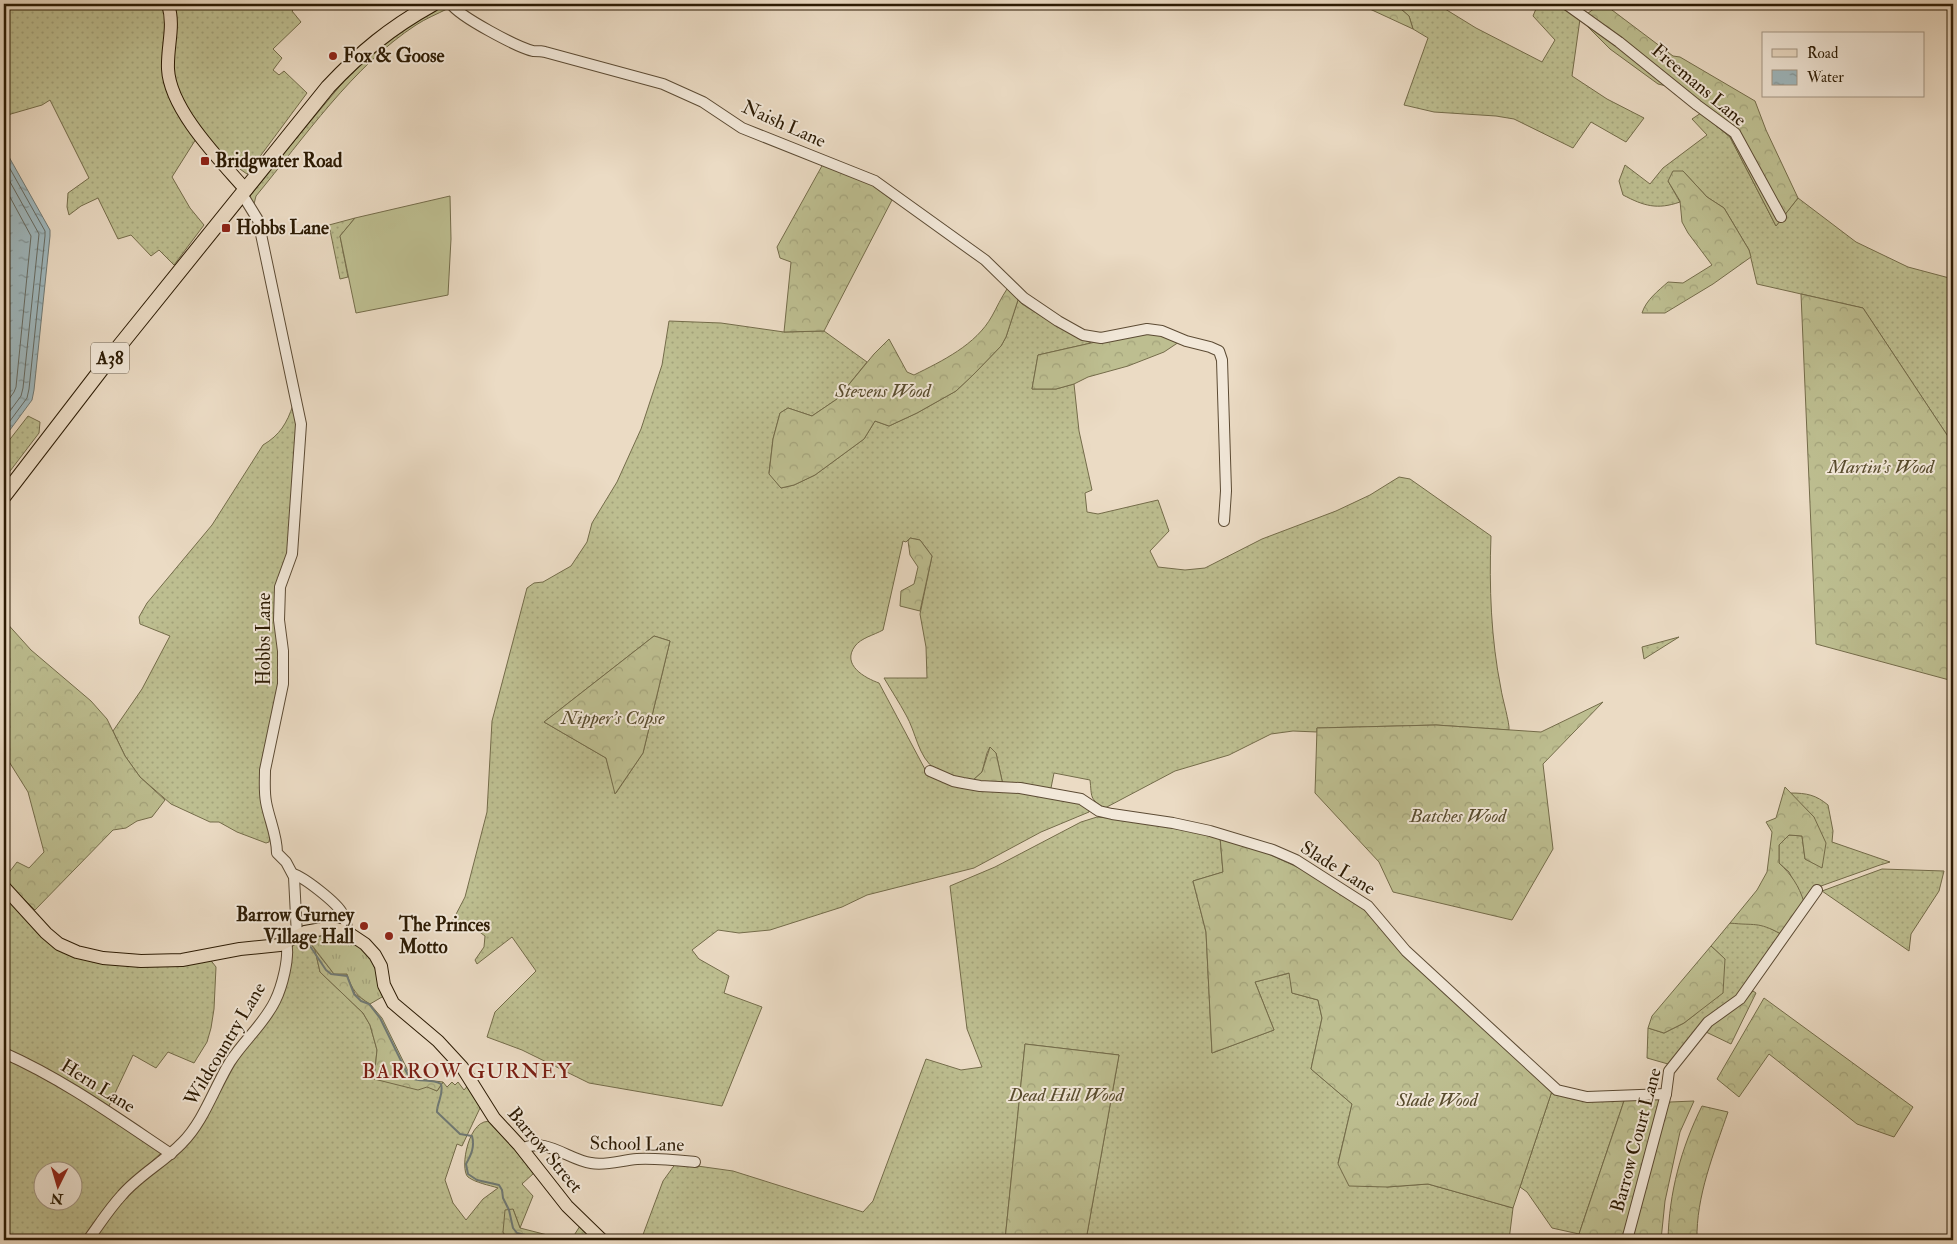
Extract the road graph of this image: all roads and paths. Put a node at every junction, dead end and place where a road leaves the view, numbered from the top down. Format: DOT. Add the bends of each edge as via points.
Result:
graph roads {
  1 [pos="168,4"];
  2 [pos="433,4"];
  3 [pos="452,4"];
  4 [pos="1566,4"];
  5 [pos="244,192"];
  6 [pos="1781,217"];
  7 [pos="4,496"];
  8 [pos="1224,521"];
  9 [pos="930,771"];
  10 [pos="293,874"];
  11 [pos="4,887"];
  12 [pos="1817,890"];
  13 [pos="347,932"];
  14 [pos="292,939"];
  15 [pos="4,1053"];
  16 [pos="1666,1094"];
  17 [pos="522,1149"];
  18 [pos="171,1154"];
  19 [pos="694,1162"];
  20 [pos="88,1240"];
  21 [pos="602,1240"];
  22 [pos="1627,1240"];
  1 -- 5 [label="main road" via="172,30 168,69 174,94"];
  2 -- 5 [label="highway, A38" via="394,27 354,60 328,87"];
  3 -- 8 [label="street, Naish Lane" via="457,11 492,31 533,50 663,84 703,102 742,128 875,182 985,260 1024,298 1083,335 1101,338 1147,329 1219,351 1222,360 1226,491"];
  4 -- 6 [label="street, Freemans Lane" via="1735,133"];
  5 -- 7 [label="highway, A38"];
  5 -- 10 [label="street, Hobbs Lane" via="258,220 301,424 292,554 280,587 283,684 264,783 277,853"];
  9 -- 16 [label="street, Slade Lane" via="953,781 1081,799 1099,811 1210,831 1296,860 1368,906 1406,951 1557,1090 1587,1097"];
  10 -- 13 [label="street" via="306,880 342,912"];
  10 -- 14 [label="street"];
  11 -- 14 [label="main road, Barrow Street" via="59,944 90,956 131,961 182,960 280,945"];
  12 -- 16 [label="street, Barrow Court Lane" via="1740,999 1708,1022 1669,1070"];
  13 -- 14 [label="main road, Barrow Street" via="330,928 313,930"];
  13 -- 17 [label="main road, Barrow Street" via="375,955 393,1003 438,1041 462,1067 494,1118"];
  14 -- 18 [label="street, Wildcountry Lane" via="275,1000 265,1018 231,1061 194,1129"];
  15 -- 18 [label="street, Hern Lane" via="108,1112"];
  16 -- 22 [label="street, Barrow Court Lane"];
  17 -- 19 [label="street, School Lane" via="533,1145 545,1147 596,1164 650,1158"];
  17 -- 21 [label="main road, Barrow Street" via="567,1206"];
  18 -- 20 [label="street, Wildcountry Lane" via="122,1194"];
}
